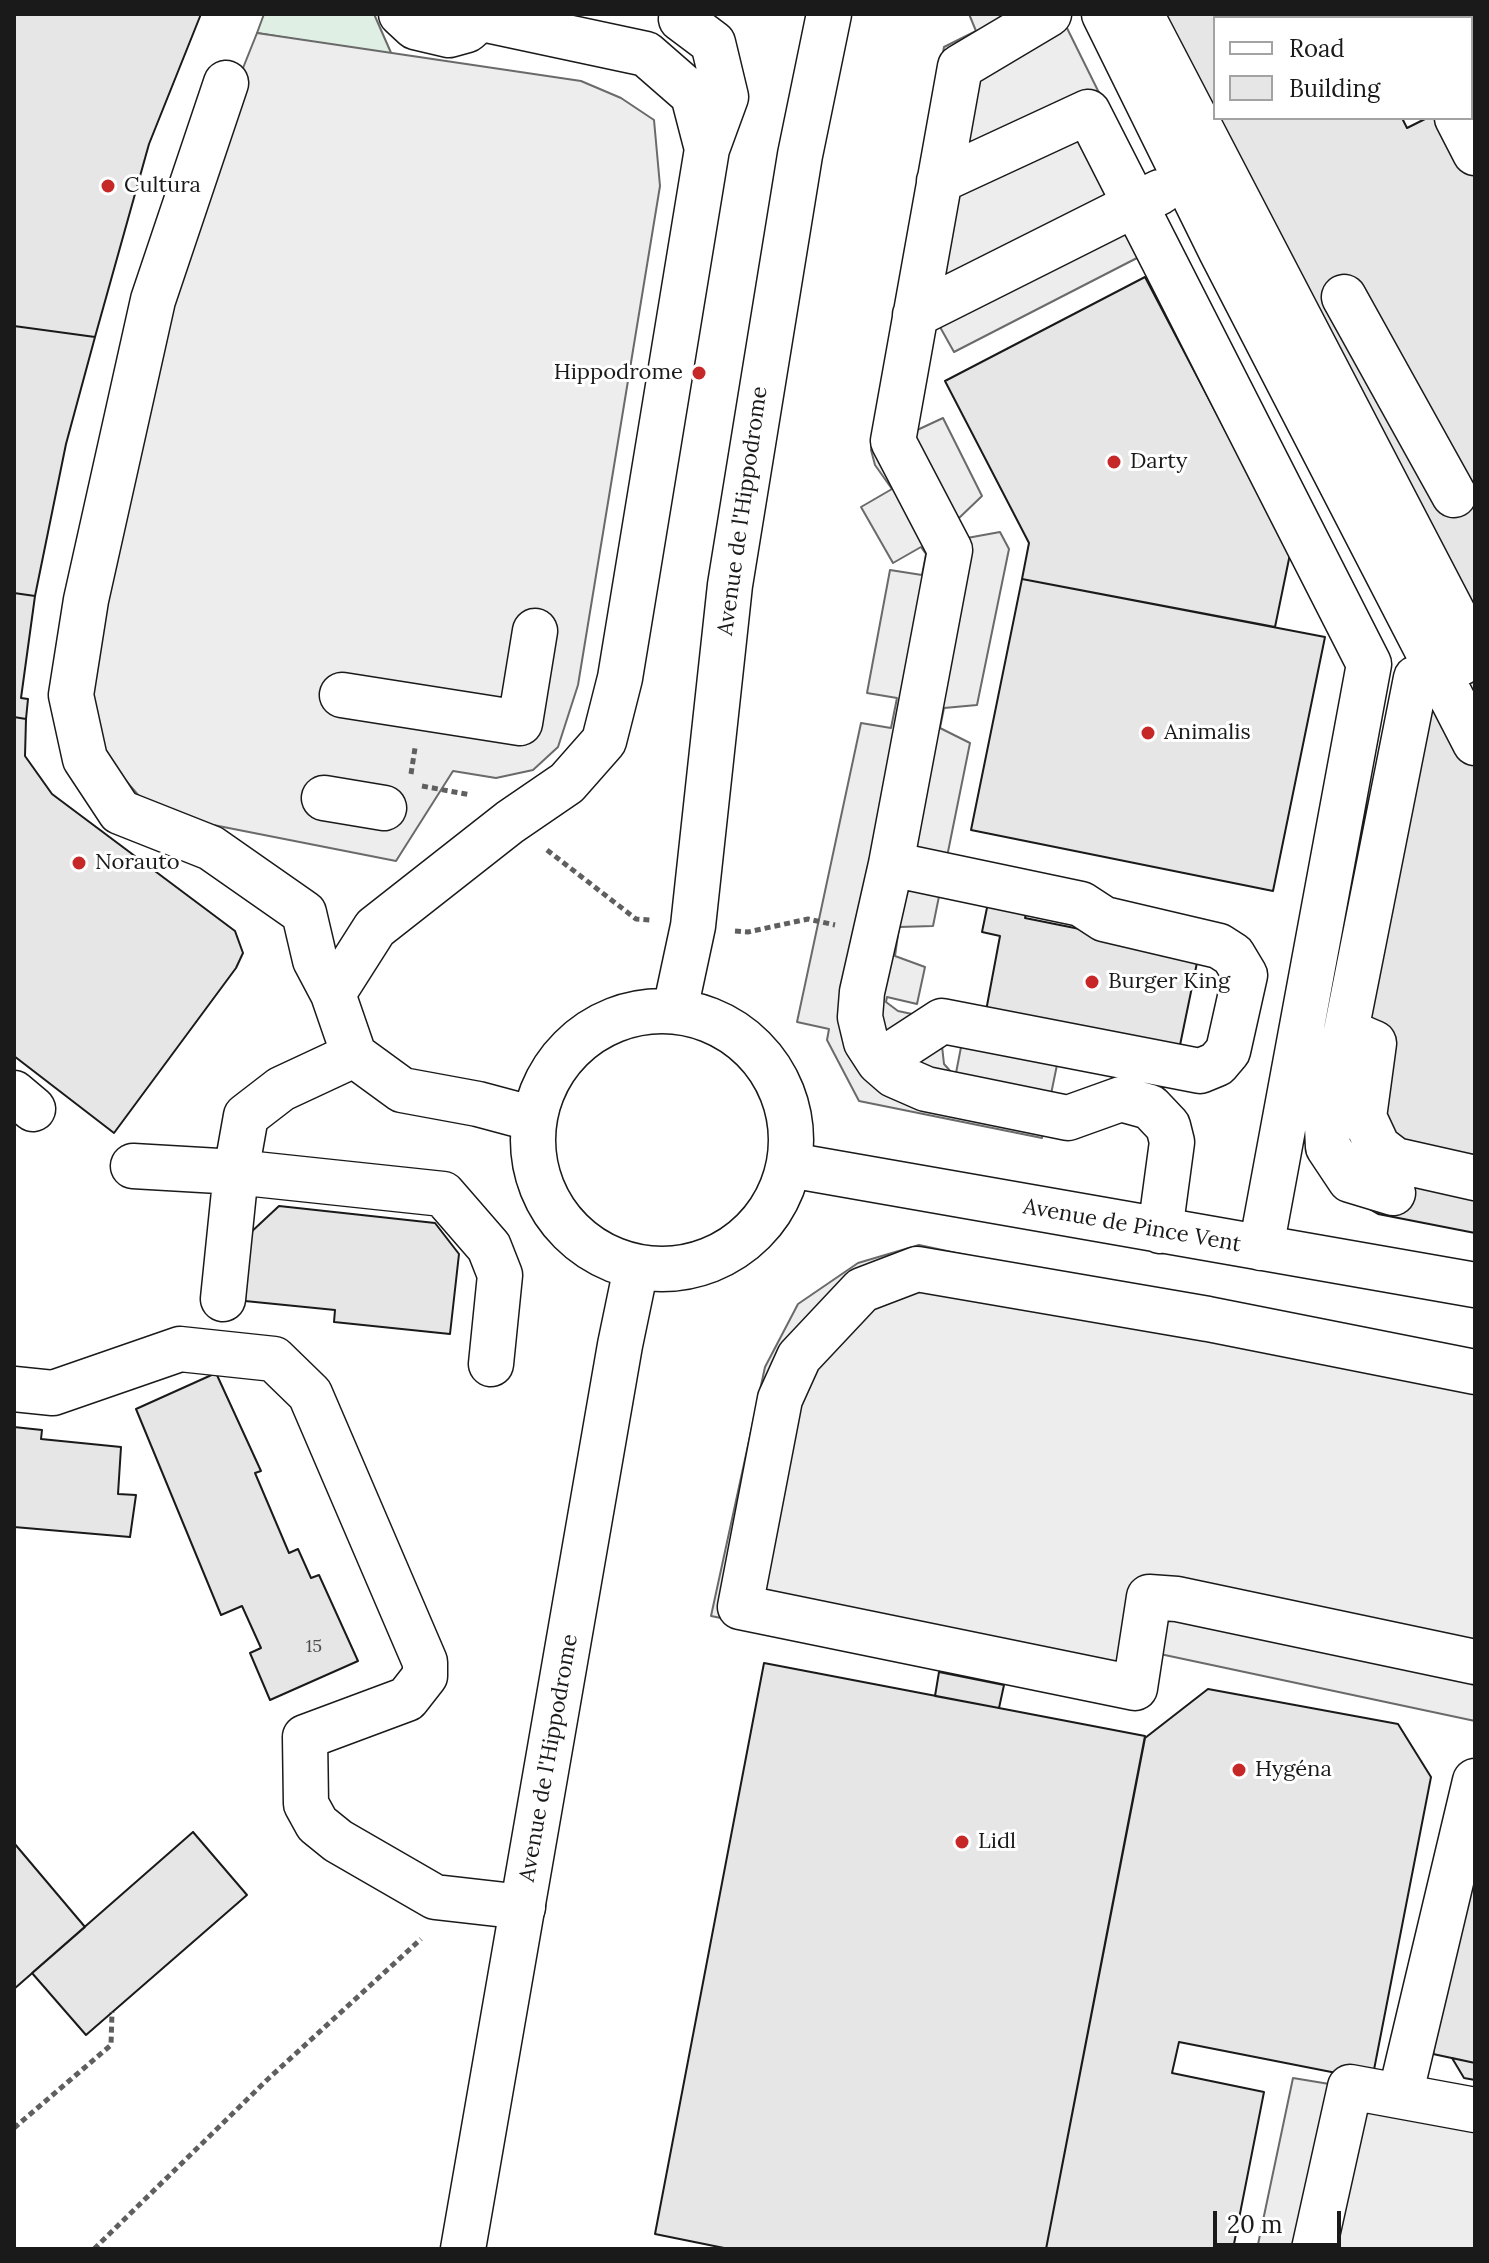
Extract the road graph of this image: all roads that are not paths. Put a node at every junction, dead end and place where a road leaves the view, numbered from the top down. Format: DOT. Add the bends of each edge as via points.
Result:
graph roads {
  1 [pos="401,14"];
  2 [pos="829,14"];
  3 [pos="1049,14"];
  4 [pos="1104,14"];
  5 [pos="1141,14"];
  6 [pos="1170,14"];
  7 [pos="678,16"];
  8 [pos="483,17"];
  9 [pos="226,83"];
  10 [pos="1213,105"];
  11 [pos="1221,120"];
  12 [pos="1458,120"];
  13 [pos="707,149"];
  14 [pos="1475,153"];
  15 [pos="1203,172"];
  16 [pos="939,181"];
  17 [pos="1136,204"];
  18 [pos="1344,297"];
  19 [pos="915,315"];
  20 [pos="1454,495"];
  21 [pos="535,631"];
  22 [pos="1475,657"];
  23 [pos="342,695"];
  24 [pos="1475,743"];
  25 [pos="324,798"];
  26 [pos="384,808"];
  27 [pos="891,864"];
  28 [pos="333,994"];
  29 [pos="675,1010"];
  30 [pos="1346,1031"];
  31 [pos="354,1055"];
  32 [pos="879,1062"];
  33 [pos="534,1119"];
  34 [pos="790,1165"];
  35 [pos="133,1166"];
  36 [pos="236,1172"];
  37 [pos="1475,1178"];
  38 [pos="1393,1193"];
  39 [pos="1160,1231"];
  40 [pos="1261,1248"];
  41 [pos="636,1268"];
  42 [pos="1475,1285"];
  43 [pos="223,1299"];
  44 [pos="491,1364"];
  45 [pos="1475,1372"];
  46 [pos="14,1389"];
  47 [pos="1475,1662"];
  48 [pos="1475,1781"];
  49 [pos="523,1907"];
  50 [pos="1400,2096"];
  51 [pos="1475,2110"];
  52 [pos="463,2249"];
  53 [pos="1314,2249"];
  1 -- 8 [label="main road" via="415,27 449,35 467,30"];
  2 -- 29 [label="main road, Avenue de l'Hippodrome" via="800,155 730,585 693,926"];
  3 -- 16 [label="main road" via="960,67"];
  4 -- 15 [label="main road"];
  5 -- 15 [label="main road"];
  6 -- 10 [label="main road"];
  7 -- 13 [label="main road" via="713,43 726,97"];
  8 -- 13 [label="main road" via="646,54 693,95"];
  9 -- 28 [label="main road" via="153,300 86,600 71,695 85,759 120,812 211,848 304,913 315,960"];
  11 -- 15 [label="main road" via="1228,136"];
  12 -- 14 [label="main road"];
  13 -- 28 [label="main road" via="620,678 604,741 567,783 375,928"];
  15 -- 17 [label="main road"];
  15 -- 22 [label="main road"];
  15 -- 24 [label="main road"];
  16 -- 17 [label="main road" via="1088,112"];
  16 -- 19 [label="main road"];
  17 -- 19 [label="main road"];
  17 -- 40 [label="main road" via="1369,664"];
  18 -- 20 [label="main road"];
  19 -- 27 [label="main road" via="893,441 950,550"];
  21 -- 23 [label="main road" via="520,723"];
  22 -- 30 [label="main road" via="1416,678"];
  25 -- 26 [label="main road"];
  27 -- 32 [label="main road" via="860,1017 866,1042"];
  27 -- 32 [label="main road" via="1081,904 1104,919 1219,946 1233,955 1245,975 1228,1051 1217,1064 1200,1071 942,1021"];
  28 -- 31 [label="main road"];
  29 -- 33 [label="main road" via="627,1015 583,1037 550,1073"];
  29 -- 34 [label="main road" via="726,1026 767,1062 789,1111"];
  30 -- 37 [label="main road" via="1374,1043 1364,1117 1378,1147 1395,1160"];
  30 -- 38 [label="main road" via="1326,1107 1328,1147 1350,1180"];
  31 -- 33 [label="main road" via="402,1090"];
  31 -- 36 [label="main road" via="281,1089 246,1116"];
  32 -- 39 [label="main road" via="926,1089 1060,1117 1121,1099 1150,1107 1168,1126 1172,1142"];
  33 -- 41 [label="main road" via="533,1159 545,1197 568,1230 599,1254"];
  34 -- 39 [label="main road, Avenue de Pince Vent"];
  34 -- 41 [label="main road" via="776,1204 750,1235 716,1258 678,1269"];
  35 -- 36 [label="main road"];
  36 -- 43 [label="main road"];
  36 -- 44 [label="main road" via="443,1194 489,1247 500,1275"];
  39 -- 40 [label="main road, Avenue de Pince Vent"];
  40 -- 42 [label="main road, Avenue de Pince Vent"];
  41 -- 49 [label="main road, Avenue de l'Hippodrome"];
  45 -- 47 [label="main road" via="917,1269 862,1290 799,1357 780,1399 740,1607 1135,1688 1149,1597"];
  46 -- 49 [label="main road" via="53,1393 180,1349 274,1359 310,1394 425,1662 425,1676 407,1699 305,1737 306,1804 317,1824 338,1841 435,1897"];
  48 -- 50 [label="main road"];
  49 -- 52 [label="main road, Avenue de l'Hippodrome"];
  50 -- 51 [label="main road"];
  50 -- 53 [label="main road" via="1350,2087"];
}
